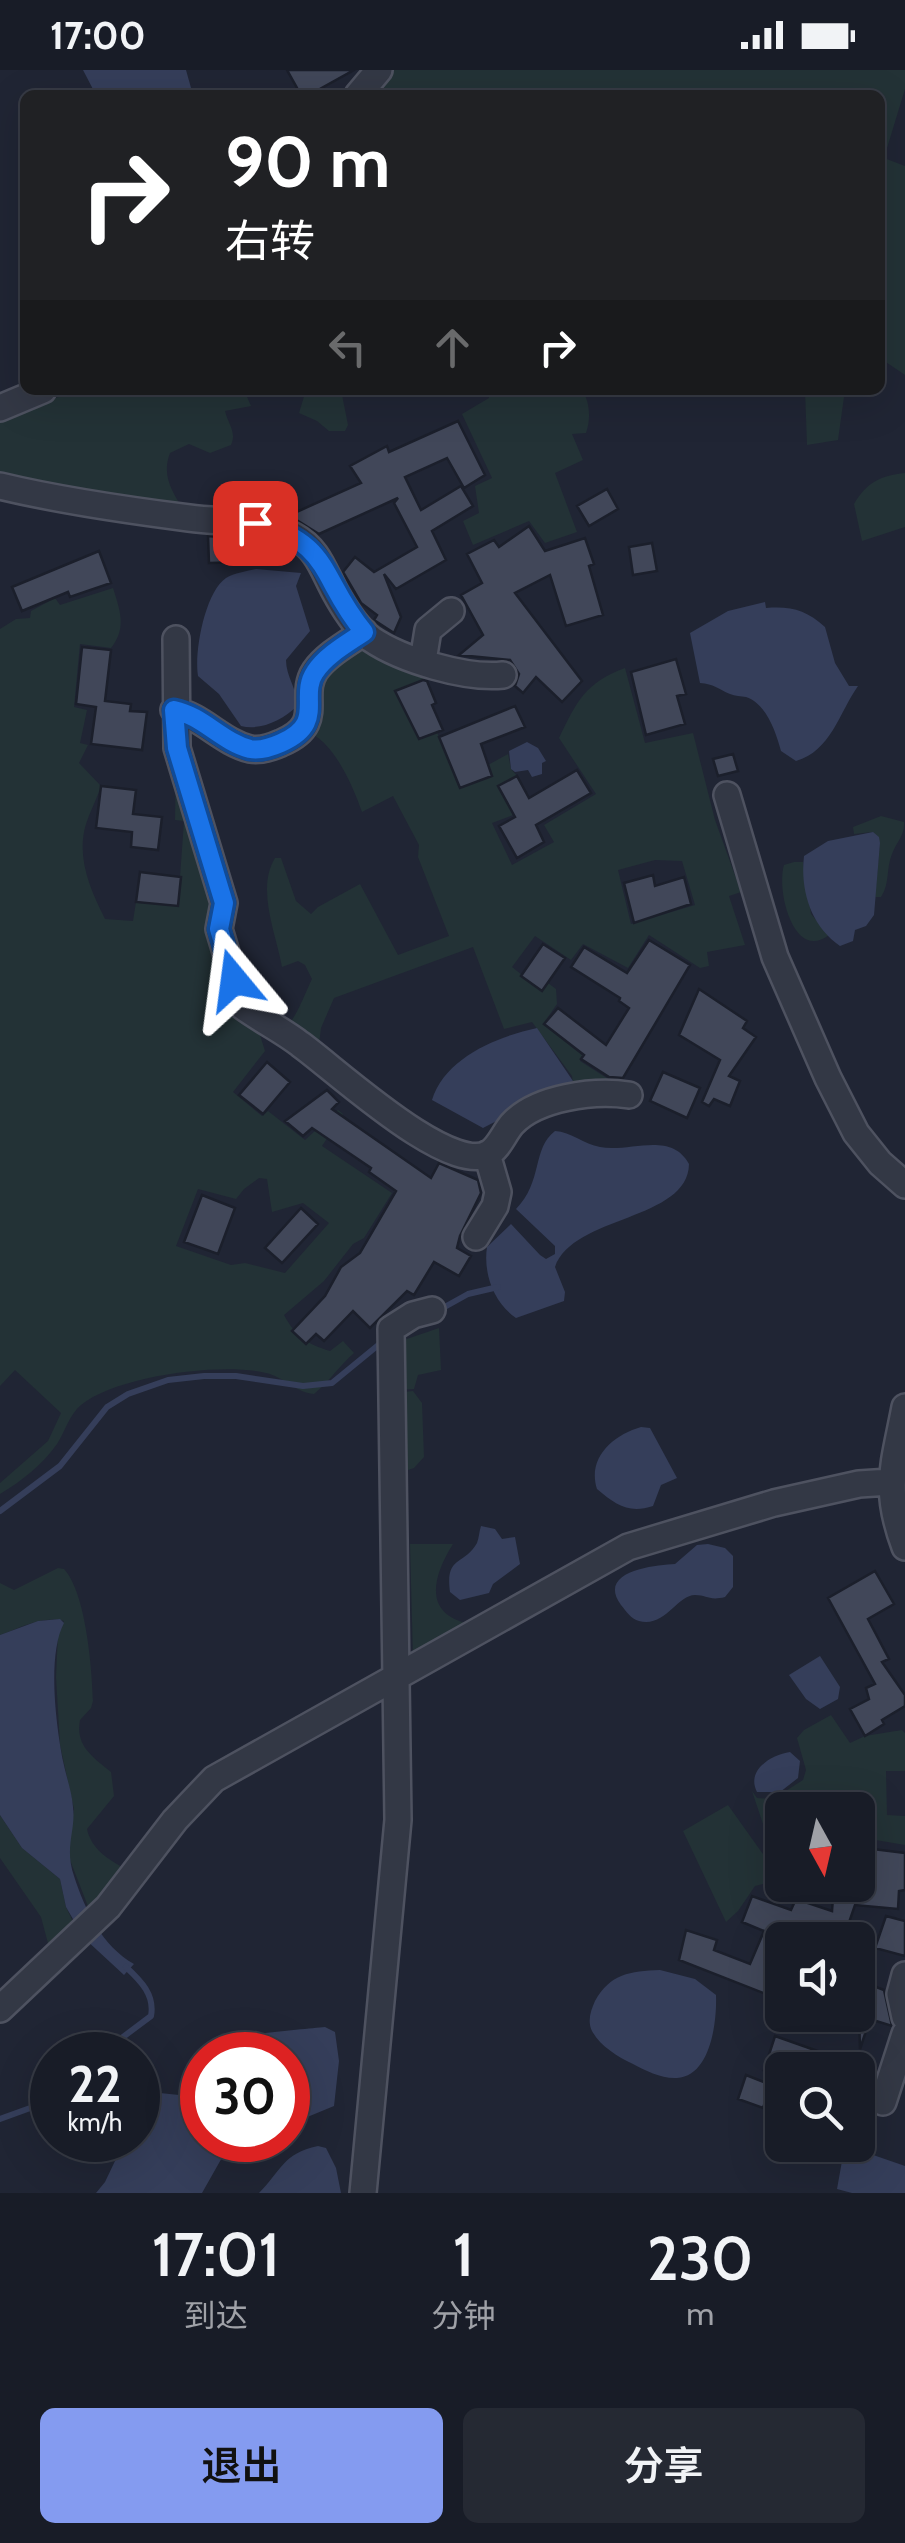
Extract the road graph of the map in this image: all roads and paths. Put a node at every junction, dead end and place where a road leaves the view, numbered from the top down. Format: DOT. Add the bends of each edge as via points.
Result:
graph roads {
  1 [pos="379,70"];
  2 [pos="362,90"];
  3 [pos="31,395"];
  4 [pos="0,408"];
  5 [pos="0,486"];
  6 [pos="451,611"];
  7 [pos="364,632"];
  8 [pos="176,639"];
  9 [pos="423,661"];
  10 [pos="503,675"];
  11 [pos="174,710"];
  12 [pos="727,796"];
  13 [pos="629,1095"];
  14 [pos="487,1154"];
  15 [pos="905,1184"];
  16 [pos="476,1237"];
  17 [pos="432,1310"];
  18 [pos="905,1407"];
  19 [pos="890,1482"];
  20 [pos="905,1547"];
  21 [pos="396,1676"];
  22 [pos="905,1975"];
  23 [pos="0,2009"];
  24 [pos="905,2017"];
  25 [pos="905,2034"];
  26 [pos="882,2102"];
  27 [pos="363,2193"];
  1 -- 2 [label="street"];
  3 -- 4 [label="street"];
  5 -- 7 [label="street" via="280,530 318,556"];
  6 -- 9 [label="street" via="428,630"];
  7 -- 9 [label="street"];
  7 -- 11 [label="street" via="313,674 306,723 277,745 252,749"];
  8 -- 11 [label="street"];
  9 -- 10 [label="street"];
  11 -- 14 [label="street" via="177,748 224,903 219,929 242,1006 425,1139 459,1156"];
  12 -- 15 [label="street" via="775,957 828,1078 856,1133"];
  13 -- 14 [label="street" via="575,1097 536,1108"];
  14 -- 16 [label="street" via="498,1192"];
  17 -- 21 [label="street" via="391,1328"];
  18 -- 19 [label="street"];
  19 -- 20 [label="street"];
  19 -- 21 [label="street" via="774,1504 628,1548"];
  21 -- 23 [label="street" via="214,1779 108,1907"];
  21 -- 27 [label="street" via="397,1856"];
  22 -- 24 [label="street"];
  25 -- 26 [label="street"];
}
